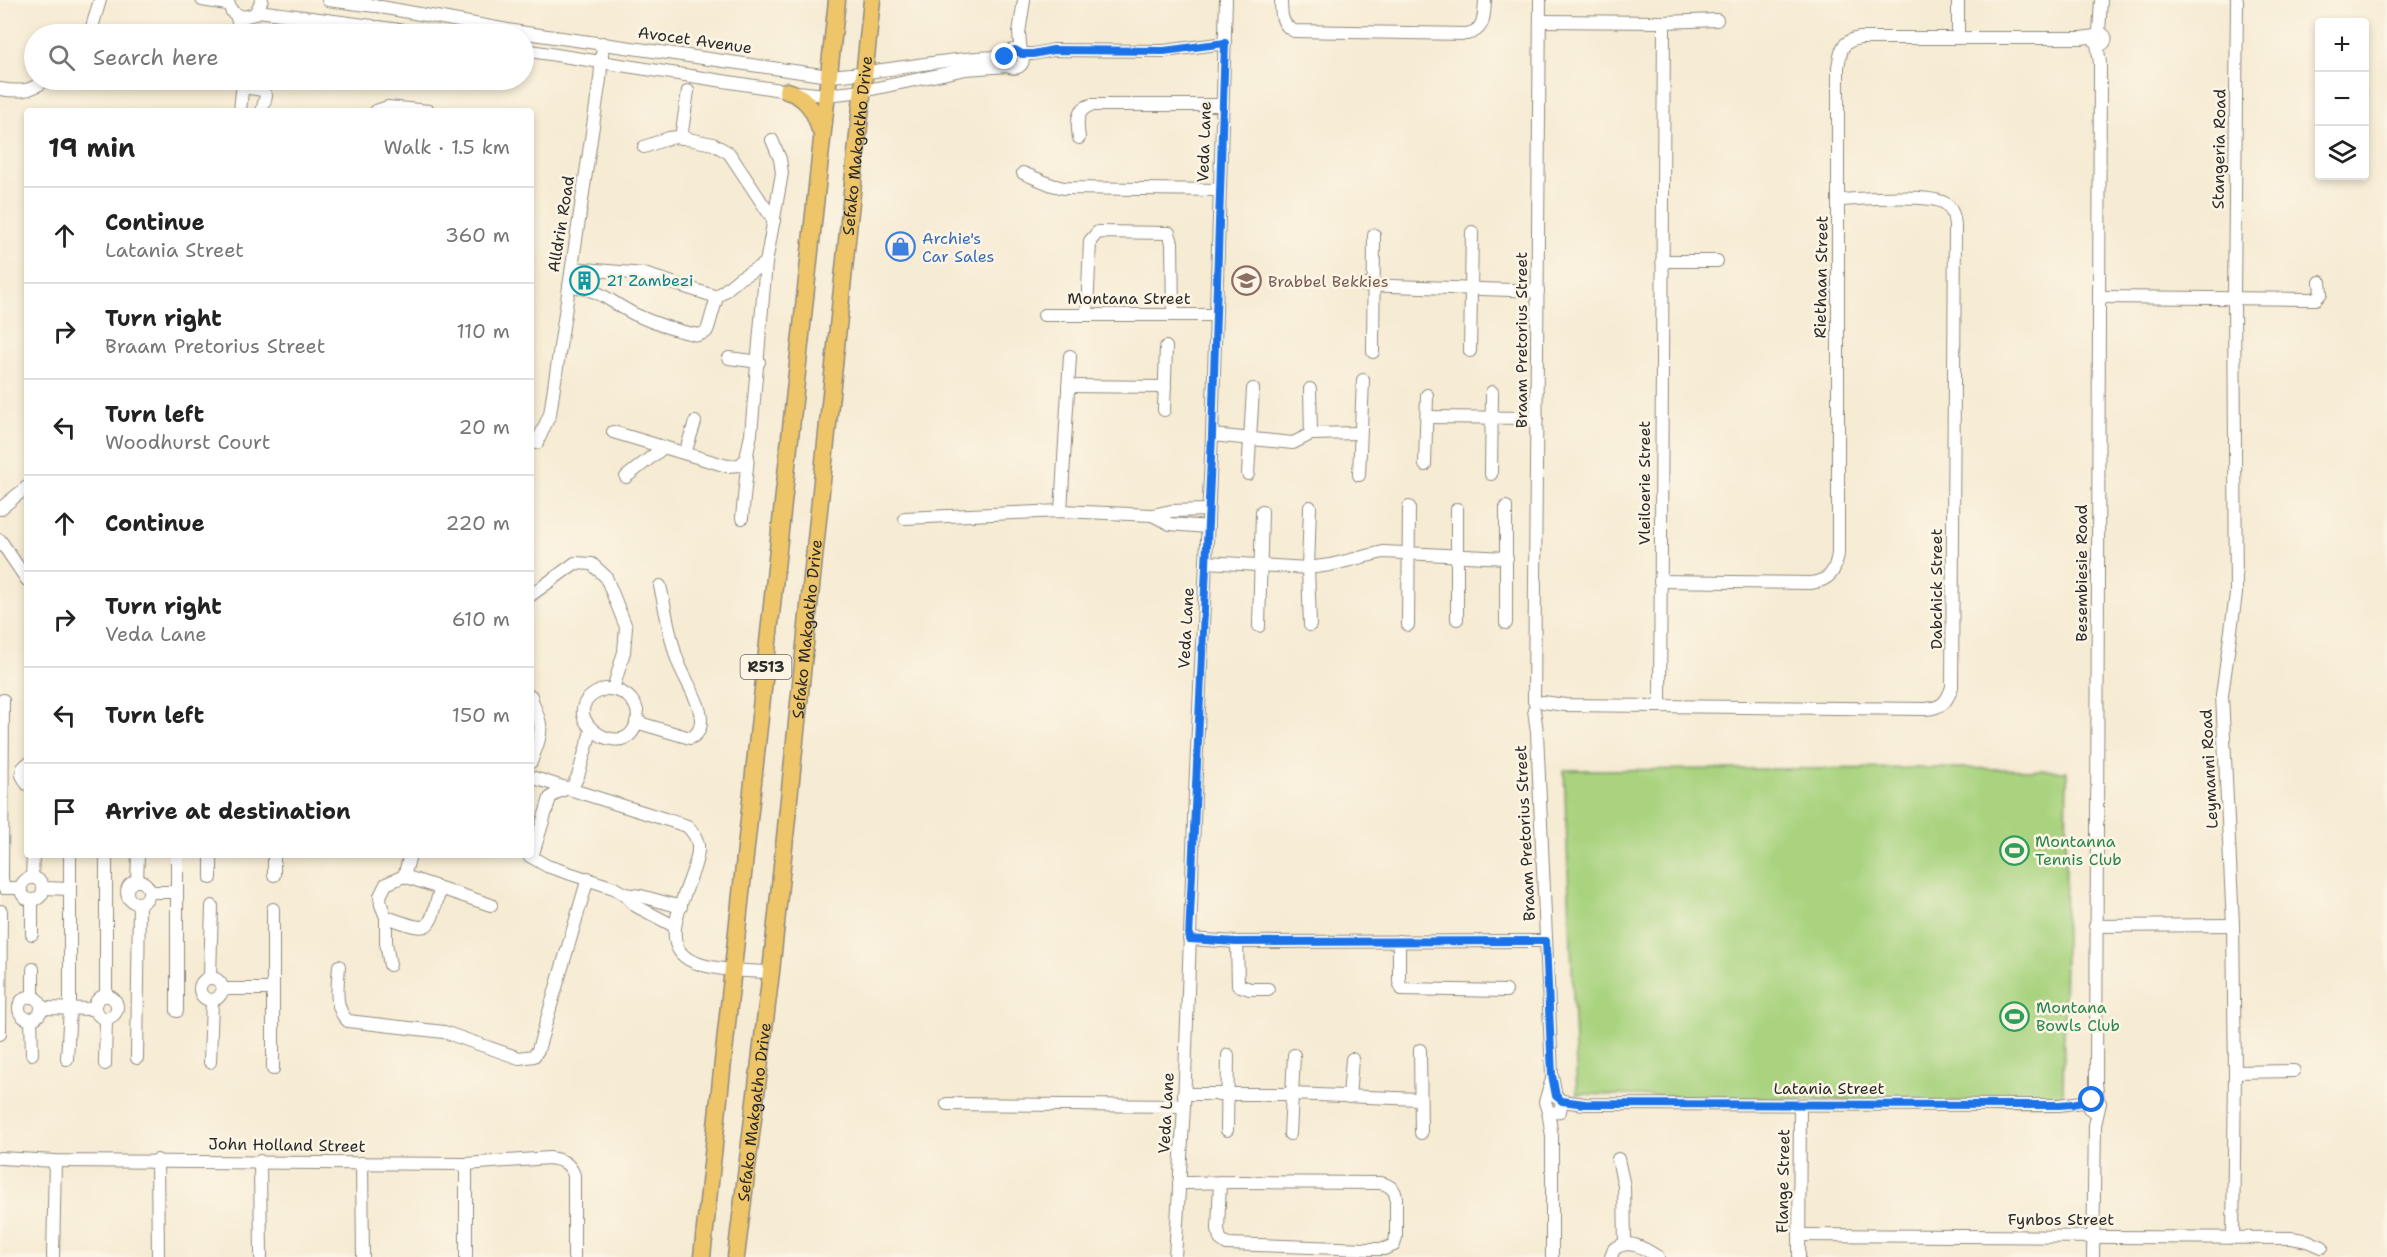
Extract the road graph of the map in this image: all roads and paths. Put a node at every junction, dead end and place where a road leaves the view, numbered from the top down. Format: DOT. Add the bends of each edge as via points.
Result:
graph roads {
  1 [pos="100,0"];
  2 [pos="202,0"];
  3 [pos="328,0"];
  4 [pos="837,0"];
  5 [pos="872,0"];
  6 [pos="1024,0"];
  7 [pos="1226,0"];
  8 [pos="1281,0"];
  9 [pos="1485,0"];
  10 [pos="1540,0"];
  11 [pos="1959,0"];
  12 [pos="2237,0"];
  13 [pos="227,2"];
  14 [pos="2101,7"];
  15 [pos="257,9"];
  16 [pos="236,15"];
  17 [pos="1718,20"];
  18 [pos="1540,21"];
  19 [pos="1664,22"];
  20 [pos="93,24"];
  21 [pos="239,24"];
  22 [pos="252,24"];
  23 [pos="361,24"];
  24 [pos="472,24"];
  25 [pos="534,33"];
  26 [pos="1958,38"];
  27 [pos="2099,39"];
  28 [pos="603,43"];
  29 [pos="1225,43"];
  30 [pos="534,52"];
  31 [pos="1017,57"];
  32 [pos="602,63"];
  33 [pos="865,74"];
  34 [pos="829,76"];
  35 [pos="0,89"];
  36 [pos="30,90"];
  37 [pos="242,90"];
  38 [pos="263,90"];
  39 [pos="688,91"];
  40 [pos="787,91"];
  41 [pos="863,91"];
  42 [pos="826,95"];
  43 [pos="1222,105"];
  44 [pos="240,108"];
  45 [pos="263,108"];
  46 [pos="681,138"];
  47 [pos="1079,138"];
  48 [pos="772,140"];
  49 [pos="644,147"];
  50 [pos="821,149"];
  51 [pos="1023,173"];
  52 [pos="1219,190"];
  53 [pos="1839,200"];
  54 [pos="774,220"];
  55 [pos="1472,232"];
  56 [pos="1374,236"];
  57 [pos="1662,261"];
  58 [pos="1717,261"];
  59 [pos="766,262"];
  60 [pos="572,268"];
  61 [pos="740,278"];
  62 [pos="2320,282"];
  63 [pos="1368,285"];
  64 [pos="569,286"];
  65 [pos="1471,287"];
  66 [pos="764,289"];
  67 [pos="1538,291"];
  68 [pos="717,297"];
  69 [pos="2099,297"];
  70 [pos="2234,299"];
  71 [pos="1173,314"];
  72 [pos="1044,315"];
  73 [pos="1087,315"];
  74 [pos="1215,315"];
  75 [pos="1166,347"];
  76 [pos="1470,351"];
  77 [pos="1373,352"];
  78 [pos="1070,356"];
  79 [pos="729,358"];
  80 [pos="759,362"];
  81 [pos="1363,380"];
  82 [pos="1068,386"];
  83 [pos="1165,387"];
  84 [pos="1253,388"];
  85 [pos="1310,389"];
  86 [pos="1492,392"];
  87 [pos="1427,395"];
  88 [pos="1164,410"];
  89 [pos="1427,417"];
  90 [pos="1491,417"];
  91 [pos="1537,418"];
  92 [pos="695,422"];
  93 [pos="613,432"];
  94 [pos="1359,433"];
  95 [pos="1311,434"];
  96 [pos="1212,435"];
  97 [pos="1251,438"];
  98 [pos="537,443"];
  99 [pos="664,447"];
  100 [pos="748,451"];
  101 [pos="685,453"];
  102 [pos="1425,465"];
  103 [pos="1248,474"];
  104 [pos="1491,474"];
  105 [pos="1359,475"];
  106 [pos="626,477"];
  107 [pos="24,489"];
  108 [pos="1310,507"];
  109 [pos="1409,507"];
  110 [pos="1506,507"];
  111 [pos="0,509"];
  112 [pos="1457,509"];
  113 [pos="1208,510"];
  114 [pos="1061,511"];
  115 [pos="1262,511"];
  116 [pos="1152,515"];
  117 [pos="742,518"];
  118 [pos="905,518"];
  119 [pos="1208,526"];
  120 [pos="0,540"];
  121 [pos="1408,553"];
  122 [pos="1458,555"];
  123 [pos="1507,558"];
  124 [pos="1206,562"];
  125 [pos="1260,564"];
  126 [pos="1308,567"];
  127 [pos="24,576"];
  128 [pos="1660,581"];
  129 [pos="660,586"];
  130 [pos="534,594"];
  131 [pos="1458,619"];
  132 [pos="1506,623"];
  133 [pos="1310,625"];
  134 [pos="1408,625"];
  135 [pos="1259,626"];
  136 [pos="613,689"];
  137 [pos="3,700"];
  138 [pos="1660,705"];
  139 [pos="1539,706"];
  140 [pos="534,712"];
  141 [pos="636,722"];
  142 [pos="591,731"];
  143 [pos="534,752"];
  144 [pos="2,772"];
  145 [pos="24,773"];
  146 [pos="534,778"];
  147 [pos="566,789"];
  148 [pos="534,844"];
  149 [pos="33,858"];
  150 [pos="70,858"];
  151 [pos="106,858"];
  152 [pos="138,858"];
  153 [pos="177,858"];
  154 [pos="211,858"];
  155 [pos="274,858"];
  156 [pos="409,858"];
  157 [pos="533,858"];
  158 [pos="274,875"];
  159 [pos="404,876"];
  160 [pos="32,877"];
  161 [pos="211,878"];
  162 [pos="588,878"];
  163 [pos="137,881"];
  164 [pos="20,888"];
  165 [pos="44,888"];
  166 [pos="70,889"];
  167 [pos="440,889"];
  168 [pos="149,892"];
  169 [pos="177,892"];
  170 [pos="106,894"];
  171 [pos="126,894"];
  172 [pos="624,894"];
  173 [pos="32,900"];
  174 [pos="139,903"];
  175 [pos="491,905"];
  176 [pos="212,906"];
  177 [pos="681,907"];
  178 [pos="273,909"];
  179 [pos="1,910"];
  180 [pos="386,917"];
  181 [pos="674,926"];
  182 [pos="2095,926"];
  183 [pos="2233,926"];
  184 [pos="32,933"];
  185 [pos="1189,939"];
  186 [pos="1400,941"];
  187 [pos="1546,941"];
  188 [pos="1236,942"];
  189 [pos="390,965"];
  190 [pos="339,966"];
  191 [pos="33,969"];
  192 [pos="734,970"];
  193 [pos="771,972"];
  194 [pos="210,977"];
  195 [pos="200,989"];
  196 [pos="222,989"];
  197 [pos="272,989"];
  198 [pos="1269,989"];
  199 [pos="177,990"];
  200 [pos="1506,991"];
  201 [pos="105,996"];
  202 [pos="33,997"];
  203 [pos="212,1000"];
  204 [pos="19,1006"];
  205 [pos="137,1007"];
  206 [pos="1,1008"];
  207 [pos="42,1008"];
  208 [pos="70,1008"];
  209 [pos="117,1008"];
  210 [pos="95,1009"];
  211 [pos="177,1011"];
  212 [pos="106,1019"];
  213 [pos="31,1020"];
  214 [pos="0,1034"];
  215 [pos="1420,1050"];
  216 [pos="32,1054"];
  217 [pos="1228,1055"];
  218 [pos="1294,1055"];
  219 [pos="137,1058"];
  220 [pos="67,1059"];
  221 [pos="1352,1059"];
  222 [pos="210,1062"];
  223 [pos="105,1064"];
  224 [pos="273,1069"];
  225 [pos="2294,1071"];
  226 [pos="2235,1072"];
  227 [pos="1227,1094"];
  228 [pos="1291,1094"];
  229 [pos="1348,1097"];
  230 [pos="1184,1100"];
  231 [pos="1420,1100"];
  232 [pos="947,1104"];
  233 [pos="1555,1104"];
  234 [pos="1800,1105"];
  235 [pos="2093,1105"];
  236 [pos="1227,1130"];
  237 [pos="1421,1133"];
  238 [pos="1290,1134"];
  239 [pos="0,1158"];
  240 [pos="1618,1159"];
  241 [pos="157,1160"];
  242 [pos="55,1161"];
  243 [pos="260,1161"];
  244 [pos="362,1163"];
  245 [pos="466,1164"];
  246 [pos="1220,1182"];
  247 [pos="1179,1183"];
  248 [pos="1799,1235"];
  249 [pos="2093,1235"];
  250 [pos="2233,1238"];
  251 [pos="1625,1243"];
  252 [pos="2322,1247"];
  253 [pos="53,1257"];
  254 [pos="158,1257"];
  255 [pos="261,1257"];
  256 [pos="363,1257"];
  257 [pos="466,1257"];
  258 [pos="574,1257"];
  259 [pos="702,1257"];
  260 [pos="736,1257"];
  261 [pos="1175,1257"];
  262 [pos="1552,1257"];
  263 [pos="1611,1257"];
  264 [pos="1658,1257"];
  265 [pos="1798,1257"];
  266 [pos="2093,1257"];
  1 -- 20 [label="street"];
  2 -- 13 [label="street"];
  3 -- 24 [label="street, Avocet Avenue"];
  4 -- 34 [label="main road, R513"];
  5 -- 33 [label="main road, Sefako Makgatho Drive / R513"];
  6 -- 31 [label="street"];
  7 -- 29 [label="street, Veda Lane"];
  8 -- 9 [label="street" via="1283,21 1294,31 1466,34 1482,25"];
  10 -- 18 [label="street, Braam Pretorius Street"];
  11 -- 26 [label="street"];
  12 -- 70 [label="street, Stangeria Road"];
  13 -- 16 [label="street"];
  14 -- 27 [label="street, Besembiesie Road"];
  15 -- 16 [label="street"];
  15 -- 22 [label="street"];
  15 -- 23 [label="street"];
  16 -- 21 [label="street"];
  17 -- 19 [label="street"];
  18 -- 19 [label="street"];
  18 -- 67 [label="street, Braam Pretorius Street"];
  19 -- 57 [label="street, Vleiloerie Street"];
  25 -- 28 [label="street, Avocet Avenue"];
  26 -- 27 [label="street, Riethaan Street"];
  26 -- 53 [label="street, Riethaan Street" via="1860,38 1845,45 1838,67"];
  27 -- 69 [label="street, Besembiesie Road"];
  28 -- 32 [label="street, Alldrin Road"];
  28 -- 34 [label="street, Avocet Avenue"];
  29 -- 31 [label="street" via="1164,51 1053,50"];
  29 -- 43 [label="street, Veda Lane"];
  30 -- 32 [label="street"];
  31 -- 33 [label="street, Avocet Avenue" via="958,59"];
  31 -- 41 [label="street"];
  32 -- 40 [label="street"];
  32 -- 60 [label="street, Alldrin Road"];
  33 -- 34 [label="street, Avocet Avenue"];
  33 -- 41 [label="main road, Sefako Makgatho Drive / R513"];
  34 -- 42 [label="main road, R513"];
  35 -- 36 [label="street"];
  37 -- 44 [label="street"];
  38 -- 45 [label="street" via="266,96"];
  39 -- 46 [label="street"];
  40 -- 42 [label="street"];
  40 -- 50 [label="main road" via="797,94 811,108 820,130"];
  41 -- 42 [label="street"];
  41 -- 193 [label="main road, Sefako Makgatho Drive / R513"];
  42 -- 50 [label="main road, R513"];
  43 -- 47 [label="street" via="1091,105 1079,116"];
  43 -- 52 [label="street, Veda Lane"];
  46 -- 49 [label="street"];
  46 -- 54 [label="street" via="724,149"];
  48 -- 54 [label="street" via="782,173"];
  50 -- 192 [label="main road, R513"];
  51 -- 52 [label="street" via="1064,188"];
  52 -- 74 [label="street, Veda Lane"];
  53 -- 128 [label="street, Riethaan Street" via="1835,568 1826,579 1811,583"];
  53 -- 138 [label="street, Dabchick Street" via="1928,198 1942,202 1953,213 1952,687 1940,706 1925,709"];
  54 -- 59 [label="street"];
  55 -- 65 [label="street"];
  56 -- 63 [label="street"];
  57 -- 58 [label="street"];
  57 -- 128 [label="street, Vleiloerie Street"];
  59 -- 61 [label="street"];
  59 -- 66 [label="street"];
  60 -- 64 [label="street, Alldrin Road"];
  60 -- 68 [label="street" via="644,274"];
  61 -- 66 [label="street"];
  61 -- 68 [label="street"];
  62 -- 70 [label="street" via="2321,293 2316,299"];
  63 -- 65 [label="street"];
  63 -- 77 [label="street"];
  64 -- 68 [label="street" via="600,293 633,313 698,335 708,328"];
  64 -- 98 [label="street, Alldrin Road" via="550,414"];
  65 -- 67 [label="street"];
  65 -- 76 [label="street"];
  66 -- 80 [label="street"];
  67 -- 91 [label="street, Braam Pretorius Street"];
  69 -- 70 [label="street"];
  69 -- 182 [label="street, Besembiesie Road"];
  70 -- 183 [label="street, Leymanni Road" via="2236,594 2222,695"];
  71 -- 73 [label="street, Montana Street"];
  71 -- 73 [label="street" via="1169,233 1098,232 1090,241"];
  71 -- 74 [label="street, Montana Street"];
  72 -- 73 [label="street, Montana Street"];
  74 -- 96 [label="street, Veda Lane"];
  75 -- 83 [label="street"];
  78 -- 82 [label="street"];
  79 -- 80 [label="street"];
  80 -- 100 [label="street"];
  81 -- 94 [label="street"];
  82 -- 83 [label="street"];
  82 -- 114 [label="street"];
  83 -- 88 [label="street"];
  84 -- 97 [label="street"];
  85 -- 95 [label="street"];
  86 -- 90 [label="street"];
  87 -- 89 [label="street"];
  89 -- 90 [label="street"];
  89 -- 102 [label="street"];
  90 -- 91 [label="street"];
  90 -- 104 [label="street"];
  91 -- 139 [label="street, Braam Pretorius Street" via="1535,680"];
  92 -- 101 [label="street"];
  93 -- 99 [label="street"];
  94 -- 95 [label="street"];
  94 -- 105 [label="street"];
  95 -- 97 [label="street" via="1293,443"];
  96 -- 97 [label="street"];
  96 -- 113 [label="street, Veda Lane"];
  97 -- 103 [label="street"];
  99 -- 101 [label="street"];
  99 -- 106 [label="street"];
  100 -- 101 [label="street" via="743,463 734,467"];
  100 -- 117 [label="street"];
  107 -- 111 [label="street"];
  108 -- 126 [label="street"];
  109 -- 121 [label="street"];
  110 -- 123 [label="street"];
  112 -- 122 [label="street"];
  113 -- 116 [label="street"];
  113 -- 119 [label="street, Veda Lane"];
  114 -- 116 [label="street"];
  114 -- 118 [label="street"];
  115 -- 125 [label="street"];
  116 -- 119 [label="street" via="1170,524"];
  119 -- 124 [label="street, Veda Lane"];
  120 -- 127 [label="street"];
  121 -- 122 [label="street"];
  121 -- 126 [label="street" via="1375,552"];
  121 -- 134 [label="street"];
  122 -- 123 [label="street"];
  122 -- 131 [label="street"];
  123 -- 132 [label="street"];
  124 -- 125 [label="street"];
  124 -- 185 [label="street, Veda Lane"];
  125 -- 126 [label="street"];
  125 -- 135 [label="street"];
  126 -- 133 [label="street"];
  128 -- 138 [label="street, Vleiloerie Street"];
  129 -- 141 [label="street" via="668,630 700,712 700,728 690,738"];
  130 -- 136 [label="street" via="575,564 592,564 606,578 626,627 624,652"];
  136 -- 141 [label="street" via="633,701"];
  136 -- 142 [label="street" via="597,692 586,703 584,718"];
  137 -- 144 [label="street"];
  138 -- 139 [label="street, Dabchick Street"];
  139 -- 187 [label="street, Braam Pretorius Street"];
  140 -- 143 [label="street" via="540,721 540,731"];
  141 -- 142 [label="street" via="625,738"];
  142 -- 147 [label="street" via="578,776 573,786"];
  144 -- 145 [label="street"];
  144 -- 164 [label="street" via="2,883 6,888"];
  146 -- 147 [label="street"];
  147 -- 148 [label="street" via="550,798"];
  147 -- 177 [label="street" via="676,821 692,831 698,850"];
  149 -- 160 [label="street"];
  150 -- 166 [label="street"];
  151 -- 170 [label="street"];
  152 -- 163 [label="street"];
  153 -- 169 [label="street"];
  154 -- 161 [label="street"];
  155 -- 158 [label="street"];
  156 -- 159 [label="street"];
  157 -- 162 [label="street"];
  159 -- 167 [label="street"];
  159 -- 180 [label="street" via="382,889 381,905"];
  160 -- 164 [label="street" via="24,880"];
  160 -- 165 [label="street"];
  162 -- 172 [label="street"];
  162 -- 190 [label="street" via="534,1056 519,1058 444,1032 348,1021 340,1012"];
  163 -- 168 [label="street" via="147,885"];
  163 -- 171 [label="street" via="130,884"];
  164 -- 173 [label="street" via="24,897"];
  165 -- 166 [label="street"];
  165 -- 173 [label="street"];
  166 -- 208 [label="street"];
  167 -- 175 [label="street"];
  167 -- 180 [label="street" via="431,922 426,926 418,928"];
  168 -- 169 [label="street"];
  168 -- 174 [label="street" via="147,900"];
  169 -- 199 [label="street"];
  170 -- 171 [label="street"];
  170 -- 201 [label="street"];
  171 -- 174 [label="street"];
  172 -- 177 [label="street"];
  172 -- 181 [label="street" via="636,906"];
  173 -- 184 [label="street"];
  174 -- 205 [label="street"];
  176 -- 194 [label="street"];
  177 -- 181 [label="street"];
  178 -- 197 [label="street"];
  179 -- 206 [label="street"];
  180 -- 189 [label="street"];
  181 -- 192 [label="street" via="675,942 689,959"];
  182 -- 183 [label="street"];
  182 -- 235 [label="street, Besembiesie Road"];
  183 -- 226 [label="street, Leymanni Road"];
  185 -- 188 [label="street"];
  185 -- 230 [label="street, Veda Lane"];
  186 -- 187 [label="street"];
  186 -- 188 [label="street"];
  186 -- 200 [label="street" via="1402,989"];
  187 -- 233 [label="street, Braam Pretorius Street"];
  188 -- 198 [label="street" via="1238,984 1250,989"];
  191 -- 202 [label="street"];
  192 -- 193 [label="street"];
  192 -- 259 [label="main road, R513"];
  193 -- 260 [label="main road, Sefako Makgatho Drive / R513"];
  194 -- 195 [label="street" via="203,980"];
  194 -- 196 [label="street" via="217,979"];
  195 -- 199 [label="street"];
  195 -- 203 [label="street" via="203,997"];
  196 -- 197 [label="street"];
  196 -- 203 [label="street" via="220,996"];
  197 -- 224 [label="street"];
  199 -- 211 [label="street"];
  201 -- 209 [label="street" via="115,1001"];
  201 -- 210 [label="street"];
  202 -- 204 [label="street"];
  202 -- 207 [label="street"];
  203 -- 222 [label="street"];
  204 -- 206 [label="street"];
  204 -- 213 [label="street" via="22,1016"];
  205 -- 209 [label="street"];
  205 -- 219 [label="street"];
  206 -- 214 [label="street"];
  207 -- 208 [label="street"];
  207 -- 213 [label="street" via="39,1016"];
  208 -- 210 [label="street"];
  208 -- 220 [label="street"];
  209 -- 212 [label="street" via="115,1015"];
  210 -- 212 [label="street" via="98,1016"];
  212 -- 223 [label="street"];
  213 -- 216 [label="street"];
  215 -- 231 [label="street"];
  217 -- 227 [label="street"];
  218 -- 228 [label="street"];
  221 -- 229 [label="street"];
  225 -- 226 [label="street"];
  226 -- 250 [label="street, Leymanni Road"];
  227 -- 228 [label="street"];
  227 -- 230 [label="street"];
  227 -- 236 [label="street"];
  228 -- 229 [label="street"];
  228 -- 238 [label="street"];
  229 -- 231 [label="street"];
  230 -- 232 [label="street"];
  230 -- 247 [label="street, Veda Lane"];
  231 -- 237 [label="street"];
  233 -- 234 [label="street, Latania Street"];
  233 -- 262 [label="street, Braam Pretorius Street"];
  234 -- 235 [label="street, Latania Street"];
  234 -- 248 [label="street, Flange Street"];
  235 -- 249 [label="street, Besembiesie Road"];
  239 -- 242 [label="street, John Holland Street"];
  240 -- 251 [label="street" via="1624,1186"];
  241 -- 242 [label="street, John Holland Street"];
  241 -- 243 [label="street, John Holland Street"];
  241 -- 254 [label="street"];
  242 -- 253 [label="street"];
  243 -- 244 [label="street, John Holland Street"];
  243 -- 255 [label="street"];
  244 -- 245 [label="street, John Holland Street"];
  244 -- 256 [label="street"];
  245 -- 257 [label="street"];
  245 -- 258 [label="street, John Holland Street" via="549,1158 571,1167 575,1189"];
  246 -- 246 [label="street" via="1387,1184 1396,1193 1394,1245 1367,1249 1227,1244 1220,1239 1218,1229"];
  246 -- 247 [label="street"];
  247 -- 261 [label="street, Veda Lane"];
  248 -- 249 [label="street, Fynbos Street"];
  248 -- 265 [label="street, Flange Street"];
  249 -- 250 [label="street, Fynbos Street"];
  249 -- 266 [label="street, Besembiesie Road"];
  250 -- 252 [label="street, Fynbos Street" via="2292,1238"];
  251 -- 263 [label="street" via="1614,1249"];
  251 -- 264 [label="street" via="1640,1246"];
}
